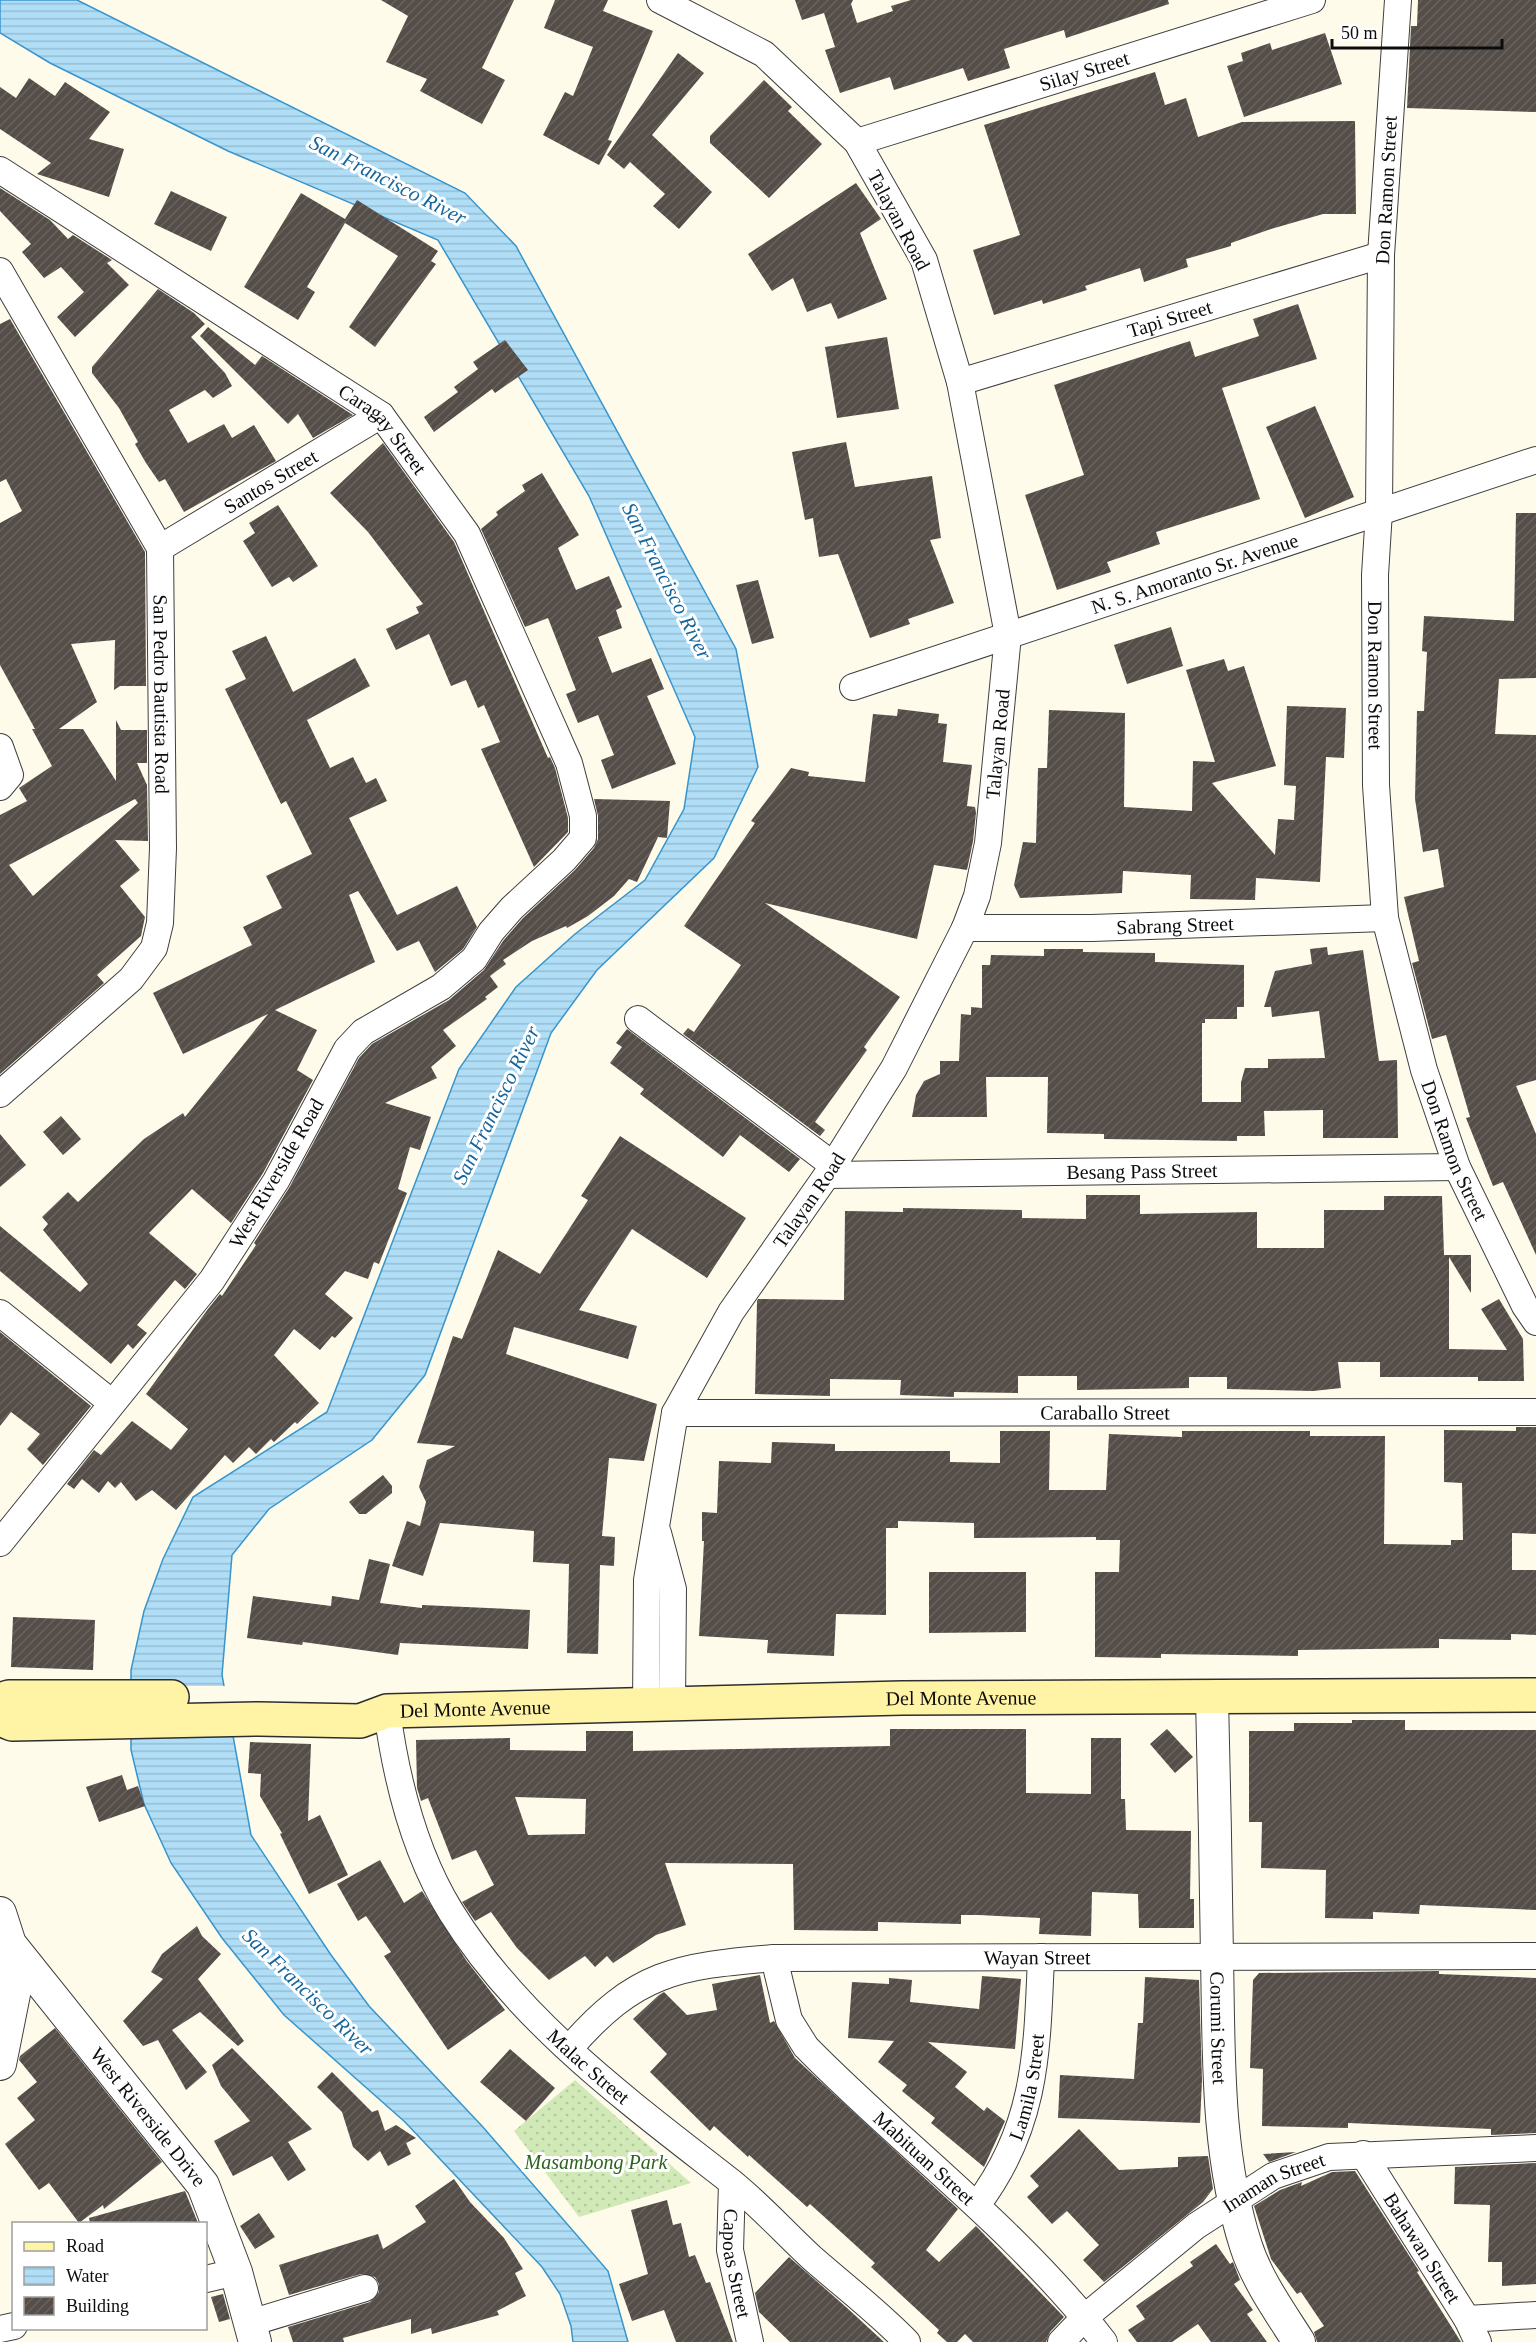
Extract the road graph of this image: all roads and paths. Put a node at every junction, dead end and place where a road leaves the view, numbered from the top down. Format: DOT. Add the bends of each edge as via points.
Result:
graph roads {
  1 [pos="660,0"];
  2 [pos="1312,0"];
  3 [pos="1398,0"];
  4 [pos="857,142"];
  5 [pos="0,170"];
  6 [pos="1381,255"];
  7 [pos="0,271"];
  8 [pos="960,382"];
  9 [pos="381,415"];
  10 [pos="1536,460"];
  11 [pos="1379,511"];
  12 [pos="160,548"];
  13 [pos="1008,635"];
  14 [pos="853,687"];
  15 [pos="583,838"];
  16 [pos="1385,918"];
  17 [pos="965,928"];
  18 [pos="638,1019"];
  19 [pos="0,1094"];
  20 [pos="1457,1167"];
  21 [pos="830,1170"];
  22 [pos="0,1313"];
  23 [pos="1536,1322"];
  24 [pos="112,1403"];
  25 [pos="1536,1412"];
  26 [pos="675,1413"];
  27 [pos="0,1543"];
  28 [pos="1536,1695"];
  29 [pos="1212,1698"];
  30 [pos="0,1700"];
  31 [pos="659,1705"];
  32 [pos="73,1709"];
  33 [pos="387,1711"];
  34 [pos="0,1719"];
  35 [pos="0,1913"];
  36 [pos="10,1944"];
  37 [pos="1536,1956"];
  38 [pos="1041,1957"];
  39 [pos="1217,1957"];
  40 [pos="774,1958"];
  41 [pos="569,2049"];
  42 [pos="0,2064"];
  43 [pos="1536,2148"];
  44 [pos="1363,2154"];
  45 [pos="732,2183"];
  46 [pos="1233,2200"];
  47 [pos="977,2205"];
  48 [pos="236,2272"];
  49 [pos="207,2279"];
  50 [pos="365,2288"];
  51 [pos="1536,2315"];
  52 [pos="1085,2317"];
  53 [pos="1467,2319"];
  54 [pos="253,2333"];
  55 [pos="750,2342"];
  56 [pos="907,2342"];
  57 [pos="1061,2342"];
  58 [pos="1104,2342"];
  59 [pos="1299,2342"];
  60 [pos="1478,2342"];
  1 -- 4 [label="street, Talayan Road" via="764,54"];
  2 -- 4 [label="street, Silay Street"];
  3 -- 6 [label="street, Don Ramon Street"];
  4 -- 8 [label="street, Talayan Road" via="924,260"];
  5 -- 9 [label="street, Caragay Street"];
  6 -- 8 [label="street, Tapi Street"];
  6 -- 11 [label="street, Don Ramon Street"];
  7 -- 12 [label="street, San Pedro Bautista Road"];
  8 -- 13 [label="street, Talayan Road"];
  9 -- 12 [label="street, Santos Street"];
  9 -- 15 [label="street, Caragay Street" via="467,534 569,763 584,816"];
  10 -- 11 [label="street, N. S. Amoranto Sr. Avenue"];
  11 -- 13 [label="street, N. S. Amoranto Sr. Avenue"];
  11 -- 16 [label="street, Don Ramon Street" via="1375,575 1376,785"];
  12 -- 19 [label="street, San Pedro Bautista Road" via="164,848 160,923 154,948 130,979"];
  13 -- 14 [label="street, N. S. Amoranto Sr. Avenue"];
  13 -- 17 [label="street, Talayan Road" via="988,843 978,896"];
  15 -- 24 [label="street, West Riverside Road" via="512,908 474,959 441,987 363,1032 347,1049 276,1181 212,1280"];
  16 -- 17 [label="street, Sabrang Street" via="1092,928"];
  16 -- 20 [label="street, Don Ramon Street" via="1424,1070"];
  17 -- 21 [label="street, Talayan Road" via="894,1068"];
  18 -- 21 [label="street"];
  20 -- 21 [label="street, Besang Pass Street"];
  20 -- 23 [label="street, Don Ramon Street" via="1524,1306"];
  21 -- 26 [label="street, Talayan Road" via="731,1312"];
  22 -- 24 [label="street"];
  24 -- 27 [label="street, West Riverside Road"];
  25 -- 26 [label="street, Caraballo Street"];
  26 -- 31 [label="street, Talayan Road" via="647,1580"];
  28 -- 29 [label="main road, Del Monte Avenue"];
  29 -- 31 [label="main road, Del Monte Avenue" via="902,1698"];
  29 -- 39 [label="street, Corumi Street"];
  30 -- 32 [label="main road, Del Monte Avenue" via="9,1697"];
  31 -- 33 [label="main road, Del Monte Avenue"];
  32 -- 33 [label="main road, Del Monte Avenue" via="259,1708 362,1698"];
  32 -- 34 [label="main road, Del Monte Avenue" via="12,1724"];
  33 -- 41 [label="street, Malac Street" via="401,1789 421,1849 450,1911 502,1982"];
  35 -- 36 [label="street, West Riverside Drive"];
  36 -- 42 [label="street" via="15,1989"];
  36 -- 48 [label="street, West Riverside Drive" via="203,2185"];
  37 -- 39 [label="street, Wayan Street"];
  38 -- 39 [label="street, Wayan Street"];
  38 -- 40 [label="street, Wayan Street"];
  38 -- 47 [label="street, Lamila Street" via="1037,2047 1028,2103 993,2185"];
  39 -- 46 [label="street, Corumi Street" via="1222,2119"];
  40 -- 41 [label="street, Wayan Street" via="708,1964 667,1973 626,1993 587,2027"];
  40 -- 47 [label="street, Mabituan Street" via="789,2020 806,2047"];
  41 -- 45 [label="street, Malac Street" via="646,2117"];
  43 -- 44 [label="street, Inaman Street"];
  44 -- 46 [label="street, Inaman Street" via="1304,2163"];
  44 -- 53 [label="street, Bahawan Street"];
  45 -- 55 [label="street, Capoas Street" via="730,2250"];
  45 -- 56 [label="street, Malac Street"];
  46 -- 52 [label="street, Inaman Street"];
  46 -- 59 [label="street, Corumi Street" via="1247,2249 1273,2302"];
  47 -- 52 [label="street, Mabituan Street"];
  48 -- 49 [label="street"];
  48 -- 54 [label="street, West Riverside Drive"];
  50 -- 54 [label="street"];
  51 -- 53 [label="street"];
  52 -- 57 [label="street, Inaman Street"];
  52 -- 58 [label="street, Mabituan Street"];
  53 -- 60 [label="street, Bahawan Street"];
}
